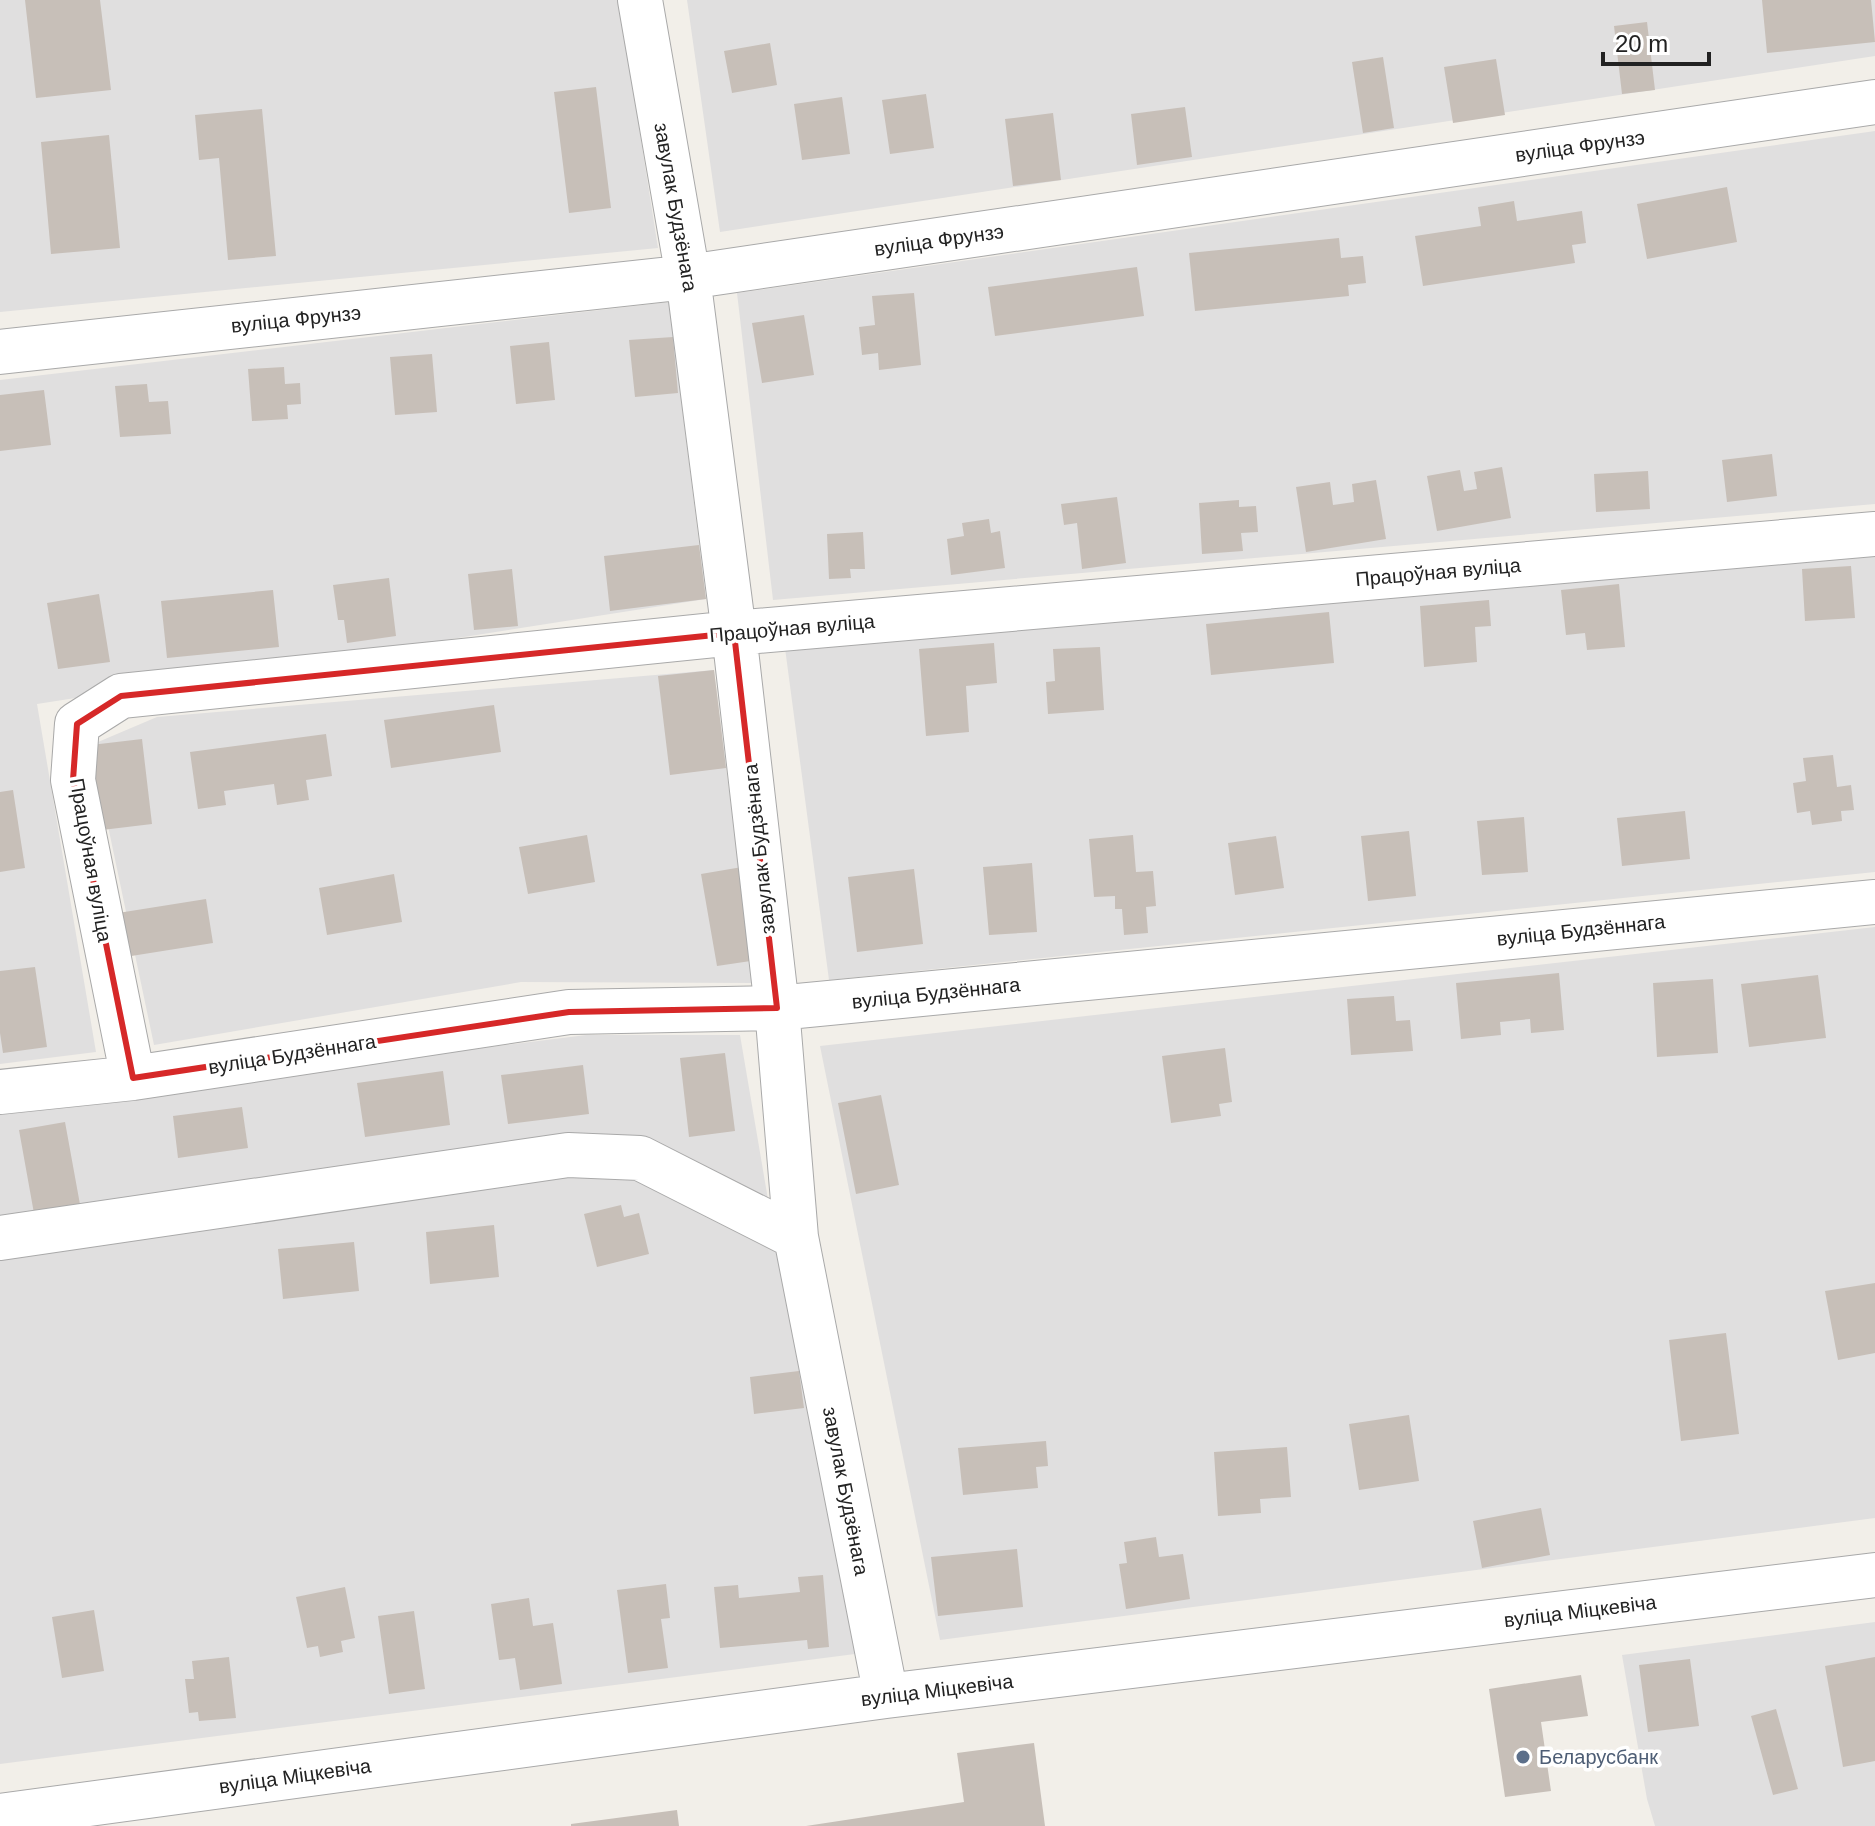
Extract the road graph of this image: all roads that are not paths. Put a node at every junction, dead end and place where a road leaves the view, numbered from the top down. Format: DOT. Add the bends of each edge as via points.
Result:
graph roads {
  1 [pos="640,0"];
  2 [pos="1875,102"];
  3 [pos="688,277"];
  4 [pos="0,352"];
  5 [pos="1875,534"];
  6 [pos="734,633"];
  7 [pos="1875,902"];
  8 [pos="777,1008"];
  9 [pos="133,1078"];
  10 [pos="0,1092"];
  11 [pos="796,1237"];
  12 [pos="0,1238"];
  13 [pos="1875,1575"];
  14 [pos="886,1696"];
  15 [pos="0,1816"];
  1 -- 3 [label="street, завулак Будзёнага"];
  2 -- 3 [label="street, вуліца Фрунзэ"];
  3 -- 4 [label="street, вуліца Фрунзэ"];
  3 -- 6 [label="street, завулак Будзёнага"];
  5 -- 6 [label="street, Працоўная вуліца"];
  6 -- 8 [label="street, завулак Будзёнага"];
  6 -- 9 [label="street, Працоўная вуліца" via="121,696 77,724 73,780"];
  7 -- 8 [label="street, вуліца Будзённага"];
  8 -- 9 [label="street, вуліца Будзённага" via="569,1012"];
  8 -- 11 [label="street, завулак Будзёнага"];
  9 -- 10 [label="street, вуліца Будзённага"];
  11 -- 12 [label="street" via="640,1158 568,1155"];
  11 -- 14 [label="street, завулак Будзёнага"];
  13 -- 14 [label="street, вуліца Міцкевіча"];
  14 -- 15 [label="street, вуліца Міцкевіча"];
}
